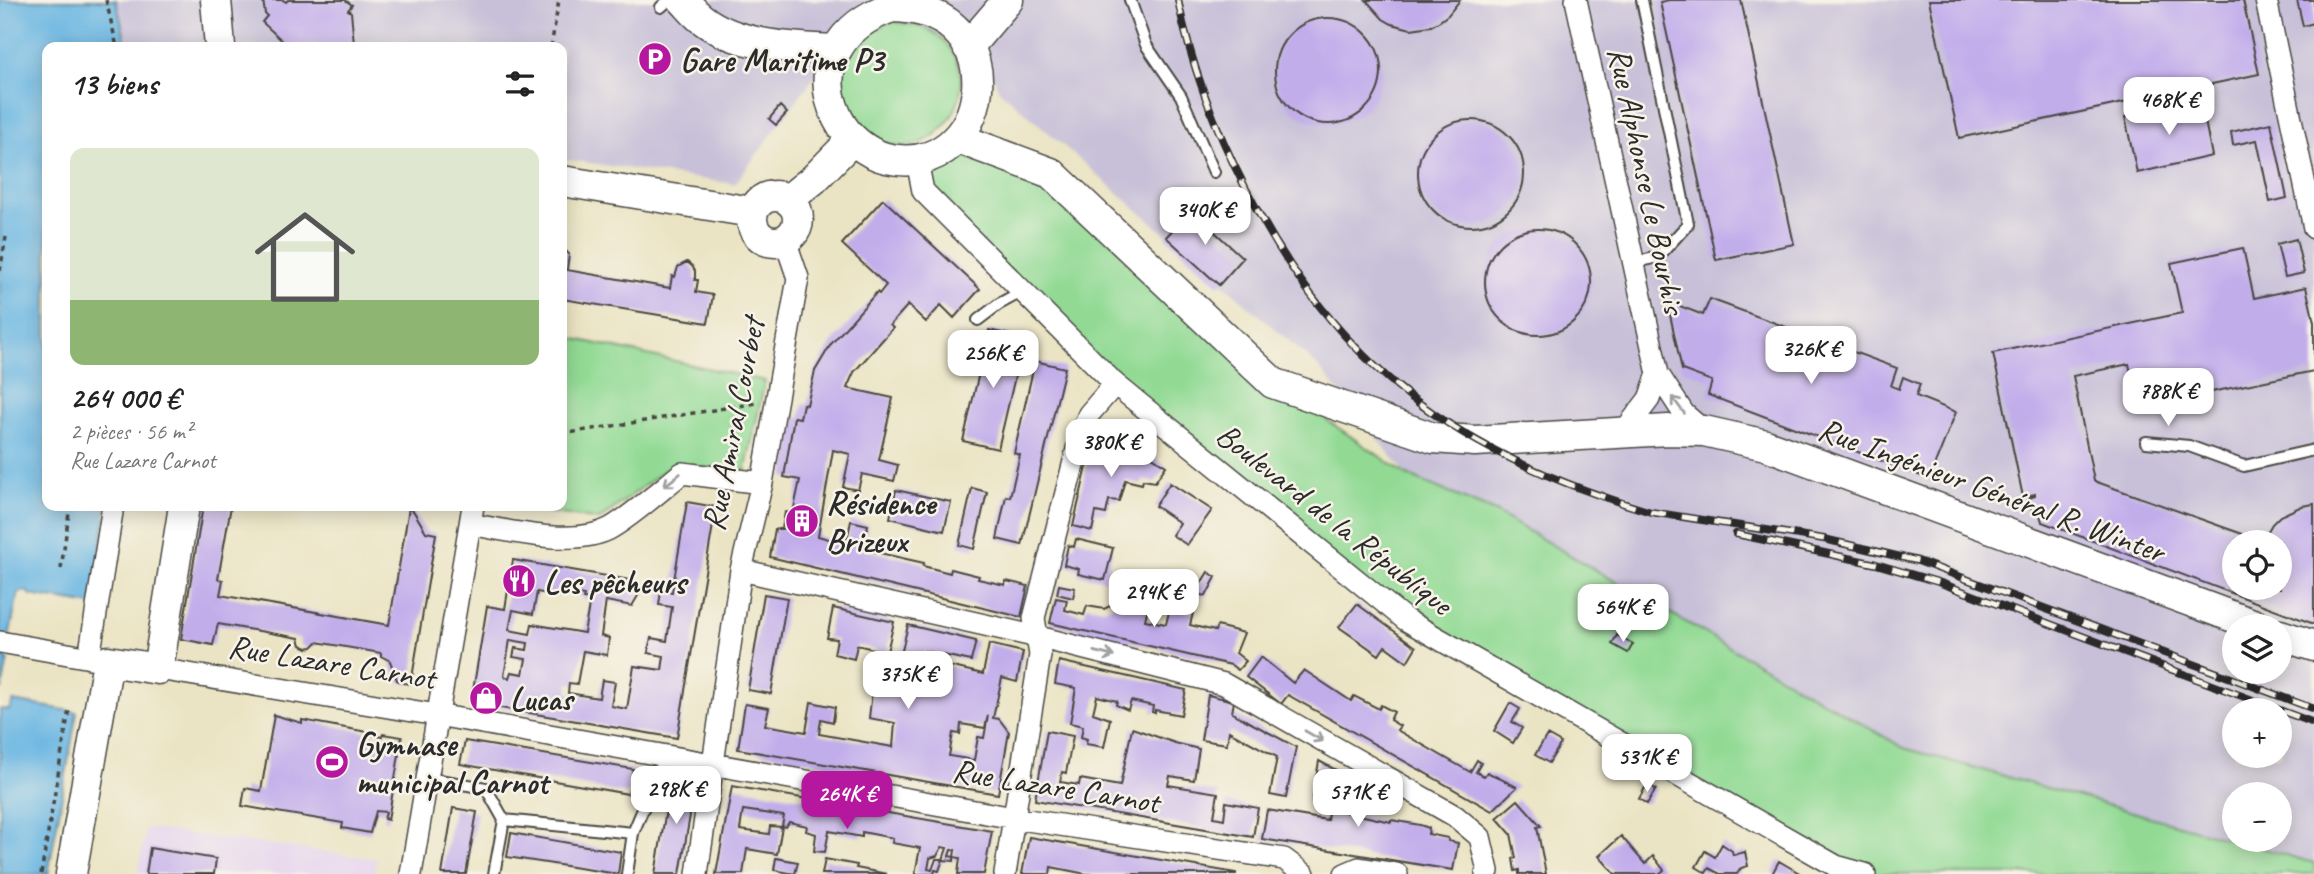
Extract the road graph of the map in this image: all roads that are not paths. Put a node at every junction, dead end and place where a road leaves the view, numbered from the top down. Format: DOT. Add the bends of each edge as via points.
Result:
graph roads {
  1 [pos="216,0"];
  2 [pos="1008,0"];
  3 [pos="1130,0"];
  4 [pos="1576,0"];
  5 [pos="1643,0"];
  6 [pos="2266,0"];
  7 [pos="671,2"];
  8 [pos="220,42"];
  9 [pos="968,47"];
  10 [pos="834,50"];
  11 [pos="957,138"];
  12 [pos="853,139"];
  13 [pos="917,161"];
  14 [pos="1214,172"];
  15 [pos="567,182"];
  16 [pos="789,199"];
  17 [pos="752,212"];
  18 [pos="2314,228"];
  19 [pos="785,240"];
  20 [pos="1633,263"];
  21 [pos="1023,291"];
  22 [pos="978,320"];
  23 [pos="1658,374"];
  24 [pos="1115,384"];
  25 [pos="1704,431"];
  26 [pos="1623,433"];
  27 [pos="2146,442"];
  28 [pos="2314,450"];
  29 [pos="762,482"];
  30 [pos="113,511"];
  31 [pos="183,511"];
  32 [pos="472,515"];
  33 [pos="740,570"];
  34 [pos="2226,614"];
  35 [pos="1038,637"];
  36 [pos="2292,639"];
  37 [pos="7,643"];
  38 [pos="2314,646"];
  39 [pos="98,659"];
  40 [pos="159,669"];
  41 [pos="437,715"];
  42 [pos="665,755"];
  43 [pos="715,764"];
  44 [pos="427,778"];
  45 [pos="1014,818"];
  46 [pos="504,820"];
  47 [pos="633,833"];
  48 [pos="1834,870"];
  49 [pos="71,874"];
  50 [pos="411,874"];
  51 [pos="494,874"];
  52 [pos="627,874"];
  53 [pos="698,874"];
  54 [pos="1004,874"];
  55 [pos="1304,874"];
  56 [pos="1345,874"];
  57 [pos="1397,874"];
  58 [pos="1486,874"];
  59 [pos="1865,874"];
  1 -- 8 [label="street"];
  2 -- 9 [label="street"];
  3 -- 14 [label="lane" via="1146,45 1181,96"];
  4 -- 20 [label="street, Rue Alphonse Le Bourhis"];
  5 -- 20 [label="lane" via="1688,225 1658,257"];
  6 -- 18 [label="street"];
  7 -- 10 [label="street" via="730,33 758,42"];
  9 -- 10 [label="street" via="945,21 923,10 892,7 860,22"];
  9 -- 11 [label="street" via="979,89"];
  10 -- 12 [label="street" via="830,93 838,119"];
  11 -- 13 [label="street"];
  11 -- 26 [label="street, Rue Ingénieur Général R. Winter" via="1051,173 1273,383 1433,438"];
  12 -- 13 [label="street" via="881,156"];
  12 -- 16 [label="street"];
  13 -- 21 [label="street, Boulevard de la République" via="923,191"];
  15 -- 17 [label="street"];
  16 -- 17 [label="street" via="770,195"];
  16 -- 19 [label="street" via="797,209 798,221"];
  17 -- 19 [label="street" via="752,226 760,237 772,242"];
  19 -- 29 [label="street, Rue Amiral Courbet" via="798,278"];
  20 -- 23 [label="street, Rue Alphonse Le Bourhis"];
  21 -- 22 [label="lane"];
  21 -- 24 [label="street, Boulevard de la République"];
  25 -- 23 [label="street, Rue Alphonse Le Bourhis, one-way" via="1684,414"];
  23 -- 26 [label="street" via="1649,399"];
  24 -- 35 [label="street" via="1088,414 1082,430 1034,618"];
  24 -- 48 [label="street, Boulevard de la République" via="1406,620"];
  25 -- 26 [label="street, Rue Ingénieur Général R. Winter"];
  25 -- 34 [label="street, Rue Ingénieur Général R. Winter" via="1766,444"];
  27 -- 28 [label="lane" via="2189,446 2244,466"];
  29 -- 32 [label="street, one-way" via="682,473 610,528 594,534 549,537"];
  29 -- 33 [label="street, Rue Amiral Courbet"];
  30 -- 39 [label="street"];
  31 -- 40 [label="street"];
  32 -- 41 [label="street"];
  33 -- 35 [label="street"];
  33 -- 43 [label="street, Rue Amiral Courbet"];
  35 -- 45 [label="street" via="1040,655"];
  35 -- 58 [label="street, one-way" via="1224,684 1455,816 1480,837"];
  36 -- 38 [label="street"];
  37 -- 39 [label="street"];
  39 -- 40 [label="street, Rue Lazare Carnot"];
  39 -- 49 [label="street"];
  40 -- 41 [label="street, Rue Lazare Carnot"];
  41 -- 42 [label="street, Rue Lazare Carnot"];
  41 -- 44 [label="street"];
  42 -- 43 [label="street, Rue Lazare Carnot"];
  42 -- 47 [label="lane"];
  43 -- 45 [label="street, Rue Lazare Carnot"];
  43 -- 53 [label="street, Rue Amiral Courbet"];
  44 -- 46 [label="lane" via="486,788"];
  44 -- 50 [label="street"];
  45 -- 54 [label="street"];
  45 -- 55 [label="street, Rue Lazare Carnot" via="1284,859"];
  46 -- 47 [label="lane"];
  46 -- 51 [label="lane"];
  47 -- 52 [label="lane"];
  48 -- 59 [label="street, Boulevard de la République"];
  56 -- 57 [label="street" via="1359,868"];
}
